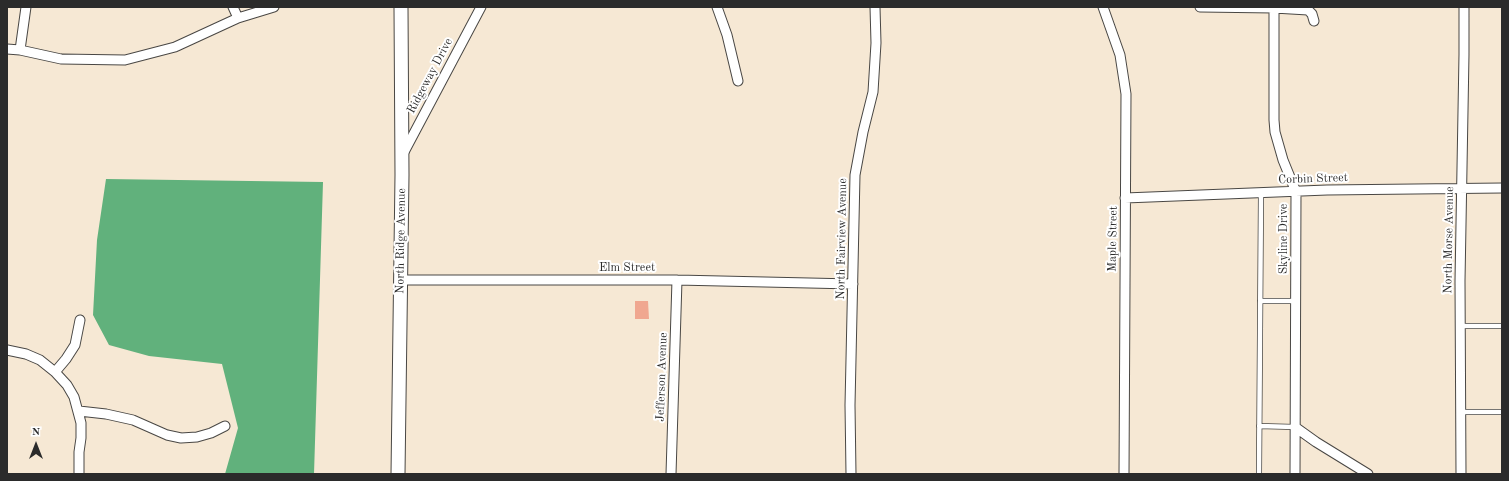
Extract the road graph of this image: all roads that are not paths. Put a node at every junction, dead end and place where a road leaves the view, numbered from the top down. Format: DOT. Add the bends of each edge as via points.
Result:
graph roads {
  1 [pos="26,7"];
  2 [pos="233,7"];
  3 [pos="274,7"];
  4 [pos="401,7"];
  5 [pos="481,7"];
  6 [pos="717,7"];
  7 [pos="874,7"];
  8 [pos="1103,7"];
  9 [pos="1200,7"];
  10 [pos="1464,7"];
  11 [pos="1274,8"];
  12 [pos="238,18"];
  13 [pos="1314,21"];
  14 [pos="7,50"];
  15 [pos="20,50"];
  16 [pos="738,81"];
  17 [pos="401,157"];
  18 [pos="1462,188"];
  19 [pos="1502,188"];
  20 [pos="1296,192"];
  21 [pos="1261,193"];
  22 [pos="1125,198"];
  23 [pos="400,280"];
  24 [pos="677,280"];
  25 [pos="853,284"];
  26 [pos="1260,301"];
  27 [pos="1296,302"];
  28 [pos="80,320"];
  29 [pos="1460,326"];
  30 [pos="1502,326"];
  31 [pos="7,350"];
  32 [pos="55,372"];
  33 [pos="79,412"];
  34 [pos="1461,412"];
  35 [pos="1502,412"];
  36 [pos="225,426"];
  37 [pos="1259,426"];
  38 [pos="1295,426"];
  39 [pos="79,474"];
  40 [pos="398,474"];
  41 [pos="670,474"];
  42 [pos="851,474"];
  43 [pos="1124,474"];
  44 [pos="1259,474"];
  45 [pos="1295,474"];
  46 [pos="1368,474"];
  47 [pos="1461,474"];
  1 -- 15 [label="street"];
  2 -- 12 [label="street"];
  3 -- 12 [label="street"];
  4 -- 17 [label="street, North Ridge Avenue"];
  5 -- 17 [label="street, Ridgeway Drive"];
  6 -- 16 [label="street"];
  7 -- 25 [label="street, North Fairview Avenue" via="876,43 873,92 856,164"];
  8 -- 22 [label="street, Maple Street" via="1120,55 1125,88"];
  9 -- 11 [label="street"];
  10 -- 18 [label="street, North Morse Avenue"];
  11 -- 13 [label="street" via="1308,10"];
  11 -- 20 [label="street, Skyline Drive" via="1275,132 1282,160"];
  12 -- 15 [label="street" via="175,47 125,60 61,59"];
  14 -- 15 [label="street"];
  17 -- 23 [label="street, North Ridge Avenue"];
  18 -- 19 [label="street, Corbin Street"];
  18 -- 20 [label="street, Corbin Street"];
  18 -- 29 [label="street, North Morse Avenue"];
  20 -- 21 [label="street, Corbin Street"];
  20 -- 27 [label="street, Skyline Drive"];
  21 -- 22 [label="street, Corbin Street"];
  21 -- 26 [label="lane"];
  22 -- 43 [label="street, Maple Street"];
  23 -- 24 [label="street, Elm Street"];
  23 -- 40 [label="street, North Ridge Avenue"];
  24 -- 25 [label="street, Elm Street"];
  24 -- 41 [label="street, Jefferson Avenue"];
  25 -- 42 [label="street, North Fairview Avenue"];
  26 -- 27 [label="lane"];
  26 -- 37 [label="lane"];
  27 -- 38 [label="street, Skyline Drive"];
  28 -- 32 [label="street" via="75,344"];
  29 -- 30 [label="lane"];
  29 -- 34 [label="street, North Morse Avenue"];
  31 -- 32 [label="street" via="40,360"];
  32 -- 33 [label="street" via="67,385"];
  33 -- 36 [label="street" via="133,420 167,436 181,438 197,437"];
  33 -- 39 [label="street"];
  34 -- 35 [label="lane"];
  34 -- 47 [label="street, North Morse Avenue"];
  37 -- 38 [label="lane"];
  37 -- 44 [label="lane"];
  38 -- 45 [label="street, Skyline Drive"];
  38 -- 46 [label="street"];
}
